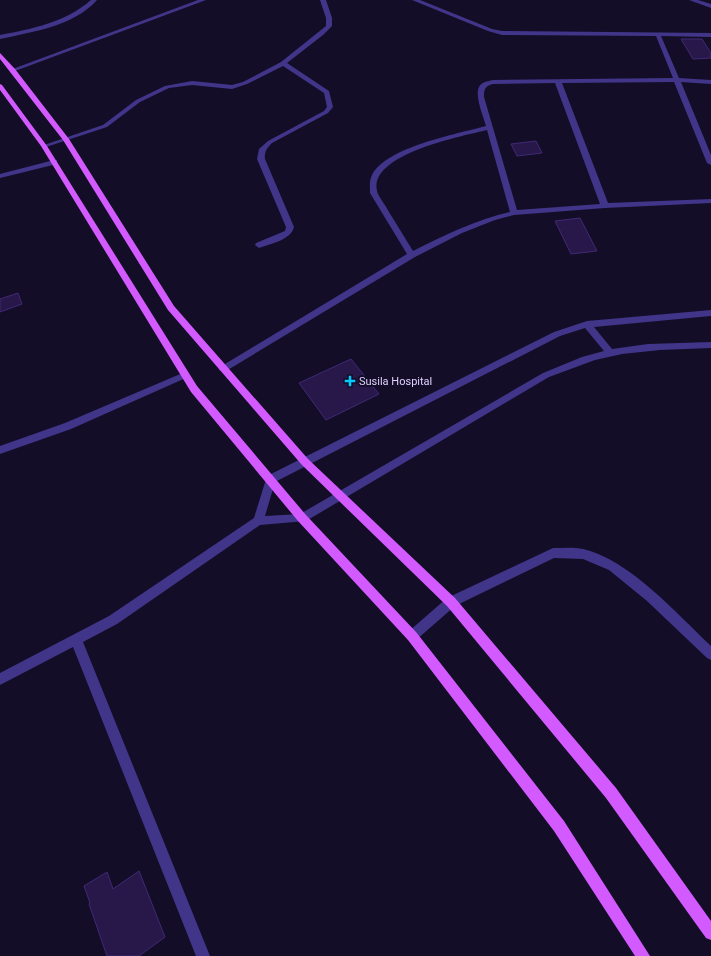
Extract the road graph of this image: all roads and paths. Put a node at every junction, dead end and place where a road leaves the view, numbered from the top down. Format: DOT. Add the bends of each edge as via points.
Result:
graph roads {
  1 [pos="94,0"];
  2 [pos="203,0"];
  3 [pos="323,0"];
  4 [pos="415,0"];
  5 [pos="692,0"];
  6 [pos="711,6"];
  7 [pos="658,35"];
  8 [pos="711,35"];
  9 [pos="0,37"];
  10 [pos="0,56"];
  11 [pos="284,63"];
  12 [pos="13,70"];
  13 [pos="677,80"];
  14 [pos="558,82"];
  15 [pos="711,82"];
  16 [pos="0,86"];
  17 [pos="489,127"];
  18 [pos="66,139"];
  19 [pos="44,146"];
  20 [pos="54,162"];
  21 [pos="711,163"];
  22 [pos="0,176"];
  23 [pos="711,201"];
  24 [pos="605,206"];
  25 [pos="514,213"];
  26 [pos="259,246"];
  27 [pos="412,255"];
  28 [pos="711,313"];
  29 [pos="587,324"];
  30 [pos="711,344"];
  31 [pos="610,353"];
  32 [pos="223,369"];
  33 [pos="185,375"];
  34 [pos="0,450"];
  35 [pos="305,462"];
  36 [pos="271,479"];
  37 [pos="339,496"];
  38 [pos="302,518"];
  39 [pos="258,521"];
  40 [pos="451,602"];
  41 [pos="412,636"];
  42 [pos="76,640"];
  43 [pos="711,654"];
  44 [pos="0,679"];
  45 [pos="711,933"];
  46 [pos="203,956"];
  47 [pos="643,956"];
  1 -- 9 [label="street" via="61,21"];
  2 -- 12 [label="street"];
  3 -- 11 [label="street" via="330,18 329,26"];
  4 -- 7 [label="street" via="502,33"];
  5 -- 6 [label="street"];
  7 -- 8 [label="street"];
  7 -- 13 [label="street"];
  10 -- 12 [label="main road"];
  11 -- 18 [label="street" via="246,83 232,86 192,83 167,87 138,101 105,126"];
  11 -- 26 [label="street" via="327,92 330,107 326,112 270,142 260,154 290,227 289,232 283,236"];
  12 -- 18 [label="main road"];
  13 -- 14 [label="street"];
  13 -- 15 [label="street"];
  13 -- 21 [label="street"];
  14 -- 17 [label="street" via="484,84 481,97"];
  14 -- 24 [label="street"];
  16 -- 19 [label="main road"];
  17 -- 25 [label="street"];
  17 -- 27 [label="street" via="412,149 393,158 378,171 373,182 374,193"];
  18 -- 19 [label="street"];
  18 -- 32 [label="main road" via="171,308"];
  19 -- 20 [label="main road"];
  20 -- 22 [label="street"];
  20 -- 33 [label="main road"];
  23 -- 24 [label="street"];
  24 -- 25 [label="street"];
  25 -- 27 [label="street" via="460,231"];
  27 -- 32 [label="street"];
  28 -- 29 [label="street"];
  29 -- 31 [label="street"];
  29 -- 35 [label="street" via="557,334"];
  30 -- 31 [label="street"];
  31 -- 37 [label="street" via="582,360 546,375"];
  32 -- 35 [label="main road"];
  33 -- 34 [label="street" via="68,426"];
  33 -- 36 [label="main road"];
  35 -- 36 [label="street"];
  35 -- 37 [label="main road"];
  36 -- 38 [label="main road"];
  36 -- 39 [label="street"];
  37 -- 38 [label="street"];
  37 -- 40 [label="main road"];
  38 -- 39 [label="street"];
  38 -- 41 [label="main road"];
  39 -- 42 [label="street" via="113,620"];
  40 -- 41 [label="street"];
  40 -- 43 [label="street" via="553,553 582,554 613,566 651,597"];
  40 -- 45 [label="main road" via="611,793"];
  41 -- 47 [label="main road" via="560,826"];
  42 -- 44 [label="street"];
  42 -- 46 [label="street"];
}
